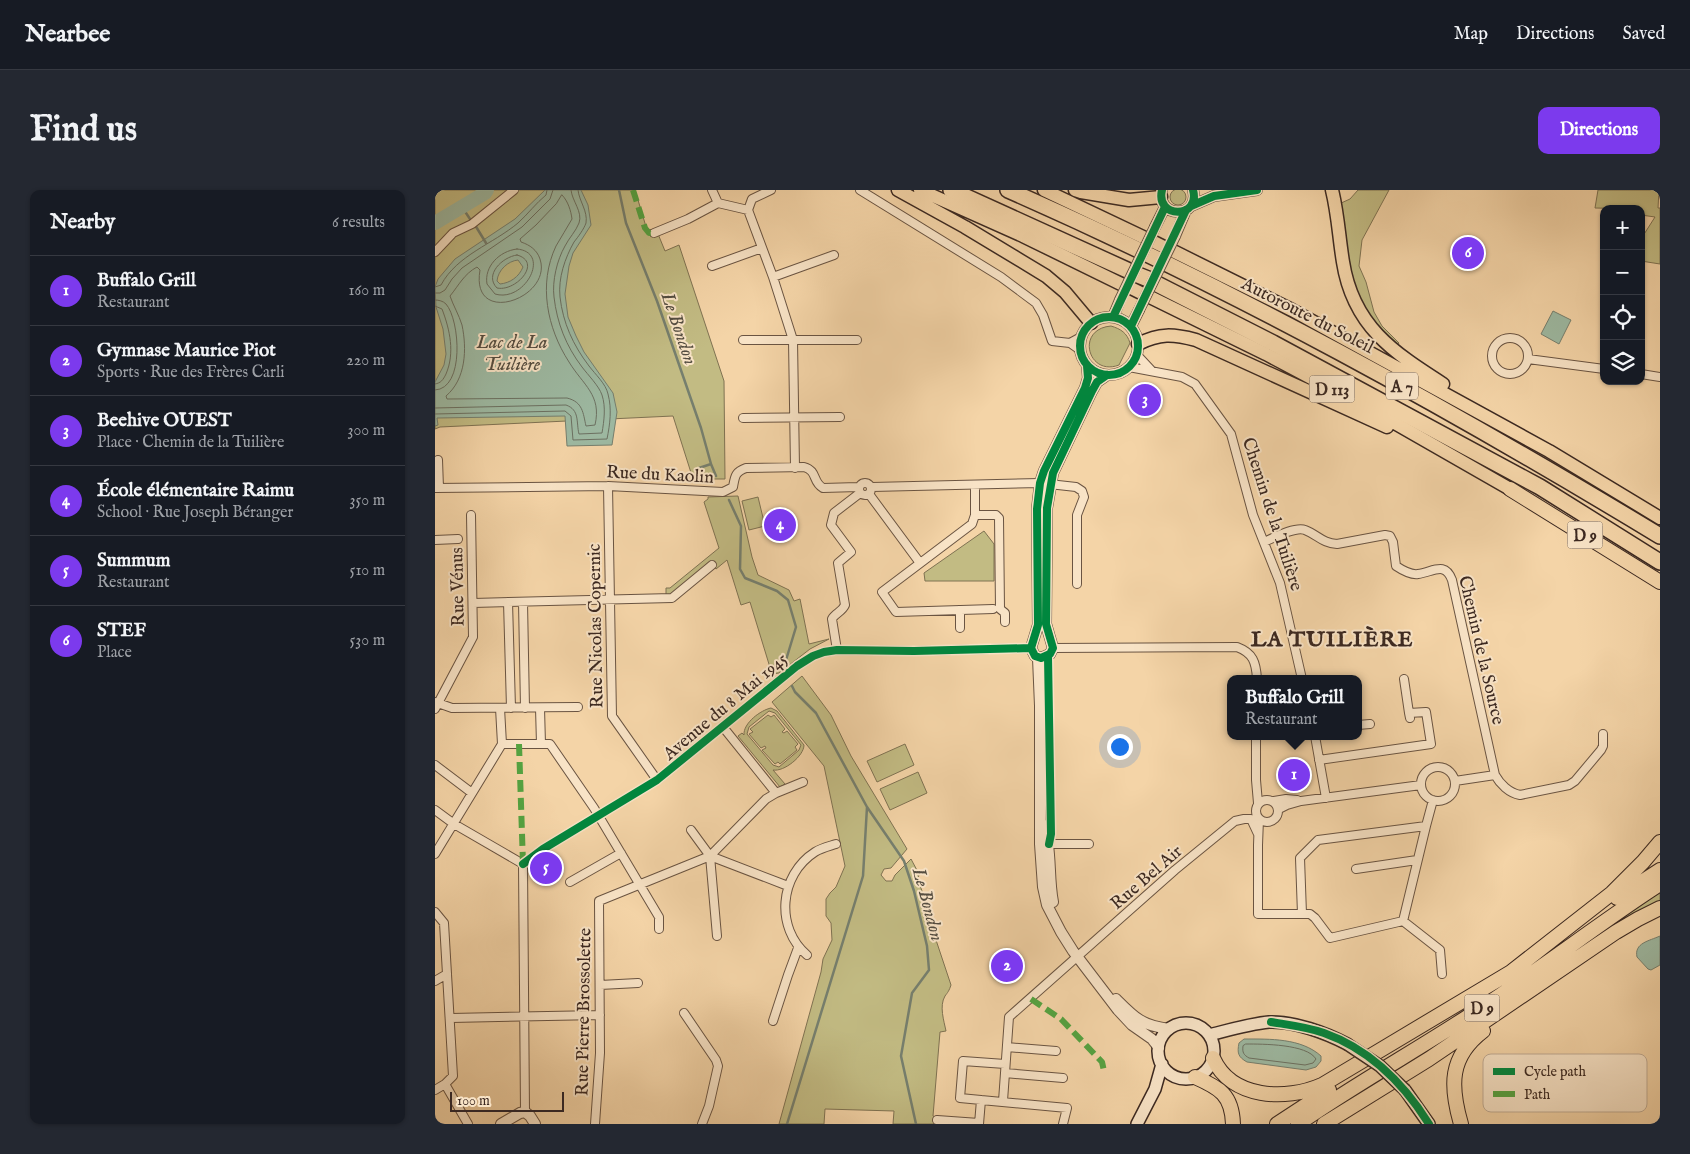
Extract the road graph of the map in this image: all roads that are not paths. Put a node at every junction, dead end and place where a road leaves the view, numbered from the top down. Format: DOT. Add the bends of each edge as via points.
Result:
graph roads {
  1 [pos="514,190"];
  2 [pos="712,190"];
  3 [pos="771,190"];
  4 [pos="860,190"];
  5 [pos="898,190"];
  6 [pos="920,190"];
  7 [pos="951,190"];
  8 [pos="1008,190"];
  9 [pos="1044,190"];
  10 [pos="1075,190"];
  11 [pos="1193,190"];
  12 [pos="1257,190"];
  13 [pos="1332,190"];
  14 [pos="1163,198"];
  15 [pos="718,203"];
  16 [pos="1189,208"];
  17 [pos="748,210"];
  18 [pos="653,233"];
  19 [pos="762,248"];
  20 [pos="435,252"];
  21 [pos="834,255"];
  22 [pos="712,266"];
  23 [pos="773,277"];
  24 [pos="1139,284"];
  25 [pos="1113,317"];
  26 [pos="1091,322"];
  27 [pos="1131,326"];
  28 [pos="1081,337"];
  29 [pos="743,340"];
  30 [pos="793,340"];
  31 [pos="857,340"];
  32 [pos="1070,343"];
  33 [pos="1137,349"];
  34 [pos="1079,350"];
  35 [pos="1528,359"];
  36 [pos="1087,366"];
  37 [pos="1129,368"];
  38 [pos="1600,368"];
  39 [pos="1152,371"];
  40 [pos="1107,375"];
  41 [pos="1645,375"];
  42 [pos="1660,377"];
  43 [pos="840,417"];
  44 [pos="743,418"];
  45 [pos="795,418"];
  46 [pos="1549,451"];
  47 [pos="438,460"];
  48 [pos="795,468"];
  49 [pos="1480,472"];
  50 [pos="1040,484"];
  51 [pos="975,485"];
  52 [pos="607,486"];
  53 [pos="1051,486"];
  54 [pos="437,488"];
  55 [pos="1510,488"];
  56 [pos="859,490"];
  57 [pos="870,491"];
  58 [pos="471,515"];
  59 [pos="975,515"];
  60 [pos="1660,518"];
  61 [pos="1660,536"];
  62 [pos="465,539"];
  63 [pos="435,540"];
  64 [pos="1264,542"];
  65 [pos="1660,562"];
  66 [pos="920,563"];
  67 [pos="712,565"];
  68 [pos="1660,576"];
  69 [pos="1660,582"];
  70 [pos="1077,584"];
  71 [pos="609,599"];
  72 [pos="508,602"];
  73 [pos="523,602"];
  74 [pos="473,603"];
  75 [pos="960,610"];
  76 [pos="996,610"];
  77 [pos="1005,622"];
  78 [pos="960,628"];
  79 [pos="1032,644"];
  80 [pos="1052,644"];
  81 [pos="837,650"];
  82 [pos="1037,658"];
  83 [pos="1257,675"];
  84 [pos="1301,675"];
  85 [pos="1404,679"];
  86 [pos="436,704"];
  87 [pos="578,707"];
  88 [pos="500,708"];
  89 [pos="511,708"];
  90 [pos="525,708"];
  91 [pos="540,708"];
  92 [pos="1370,724"];
  93 [pos="1362,725"];
  94 [pos="723,726"];
  95 [pos="1603,734"];
  96 [pos="1256,740"];
  97 [pos="1316,740"];
  98 [pos="502,744"];
  99 [pos="541,744"];
  100 [pos="1319,760"];
  101 [pos="435,765"];
  102 [pos="1495,774"];
  103 [pos="657,780"];
  104 [pos="1256,780"];
  105 [pos="1455,781"];
  106 [pos="803,782"];
  107 [pos="1421,785"];
  108 [pos="472,793"];
  109 [pos="777,793"];
  110 [pos="1326,798"];
  111 [pos="1272,800"];
  112 [pos="1433,800"];
  113 [pos="1301,801"];
  114 [pos="1257,805"];
  115 [pos="1279,809"];
  116 [pos="435,810"];
  117 [pos="599,816"];
  118 [pos="1259,819"];
  119 [pos="1235,821"];
  120 [pos="1269,822"];
  121 [pos="454,824"];
  122 [pos="1426,826"];
  123 [pos="691,830"];
  124 [pos="1258,834"];
  125 [pos="1660,842"];
  126 [pos="836,844"];
  127 [pos="1044,844"];
  128 [pos="1089,844"];
  129 [pos="1257,845"];
  130 [pos="621,853"];
  131 [pos="435,854"];
  132 [pos="710,856"];
  133 [pos="1417,860"];
  134 [pos="523,864"];
  135 [pos="1356,869"];
  136 [pos="1660,870"];
  137 [pos="570,882"];
  138 [pos="1660,884"];
  139 [pos="640,885"];
  140 [pos="787,886"];
  141 [pos="1660,908"];
  142 [pos="435,914"];
  143 [pos="1302,914"];
  144 [pos="1403,920"];
  145 [pos="659,929"];
  146 [pos="717,936"];
  147 [pos="1596,946"];
  148 [pos="798,948"];
  149 [pos="807,955"];
  150 [pos="1077,956"];
  151 [pos="1511,972"];
  152 [pos="1091,973"];
  153 [pos="447,974"];
  154 [pos="1442,974"];
  155 [pos="435,981"];
  156 [pos="638,983"];
  157 [pos="600,985"];
  158 [pos="684,1013"];
  159 [pos="600,1015"];
  160 [pos="524,1017"];
  161 [pos="451,1018"];
  162 [pos="773,1021"];
  163 [pos="1169,1029"];
  164 [pos="1209,1035"];
  165 [pos="1007,1047"];
  166 [pos="1159,1048"];
  167 [pos="1056,1051"];
  168 [pos="1213,1058"];
  169 [pos="1429,1059"];
  170 [pos="1005,1064"];
  171 [pos="1162,1064"];
  172 [pos="1005,1073"];
  173 [pos="1195,1077"];
  174 [pos="1063,1078"];
  175 [pos="445,1084"];
  176 [pos="435,1090"];
  177 [pos="981,1100"];
  178 [pos="1003,1101"];
  179 [pos="525,1112"];
  180 [pos="937,1120"];
  181 [pos="979,1123"];
  182 [pos="468,1124"];
  183 [pos="501,1124"];
  184 [pos="511,1124"];
  185 [pos="528,1124"];
  186 [pos="535,1124"];
  187 [pos="595,1124"];
  188 [pos="702,1124"];
  189 [pos="1063,1124"];
  190 [pos="1137,1124"];
  191 [pos="1233,1124"];
  192 [pos="1277,1124"];
  193 [pos="1298,1124"];
  194 [pos="1324,1124"];
  195 [pos="1342,1124"];
  196 [pos="1429,1124"];
  197 [pos="1461,1124"];
  1 -- 20 [label="street" via="472,224 453,233"];
  2 -- 15 [label="street"];
  3 -- 17 [label="street" via="752,199"];
  4 -- 32 [label="street" via="1001,277 1039,306 1052,341"];
  5 -- 26 [label="main road" via="1046,276"];
  6 -- 24 [label="main road, D 113"];
  7 -- 24 [label="highway, A 7"];
  8 -- 61 [label="highway, Autoroute du Soleil / A 7" via="1137,249 1364,364"];
  9 -- 46 [label="main road" via="1292,310"];
  10 -- 14 [label="main road" via="1129,200"];
  11 -- 16 [label="street" via="1195,198"];
  12 -- 16 [label="street" via="1214,196"];
  13 -- 46 [label="main road" via="1347,282 1353,299 1378,336 1397,354"];
  14 -- 16 [label="street" via="1175,212"];
  14 -- 25 [label="street, bridge" via="1155,227"];
  15 -- 17 [label="street"];
  15 -- 18 [label="street" via="688,220"];
  16 -- 27 [label="street, bridge"];
  17 -- 19 [label="street"];
  19 -- 22 [label="street"];
  19 -- 23 [label="street"];
  21 -- 23 [label="street"];
  23 -- 30 [label="street"];
  24 -- 49 [label="main road, D 113"];
  24 -- 65 [label="highway, A 7" via="1273,343 1540,487"];
  25 -- 26 [label="street"];
  25 -- 27 [label="street"];
  26 -- 28 [label="street"];
  27 -- 33 [label="street" via="1137,337"];
  28 -- 32 [label="street"];
  28 -- 34 [label="street"];
  29 -- 30 [label="street"];
  30 -- 31 [label="street"];
  30 -- 45 [label="street"];
  32 -- 34 [label="street"];
  33 -- 37 [label="street"];
  33 -- 39 [label="street"];
  33 -- 49 [label="main road" via="1150,338 1165,334 1196,340"];
  34 -- 36 [label="street"];
  35 -- 35 [label="street" via="1526,347 1517,338 1502,339 1491,353 1496,368 1510,374 1522,370"];
  35 -- 38 [label="street"];
  36 -- 40 [label="street"];
  36 -- 50 [label="street" via="1085,388"];
  37 -- 39 [label="street, Chemin de la Tuilière"];
  37 -- 40 [label="street"];
  39 -- 64 [label="street, Chemin de la Tuilière" via="1182,377 1195,384 1231,434 1253,515"];
  40 -- 53 [label="street" via="1097,382 1092,391 1053,473"];
  41 -- 42 [label="street"];
  43 -- 45 [label="street"];
  44 -- 45 [label="street"];
  45 -- 48 [label="street"];
  46 -- 60 [label="main road"];
  47 -- 54 [label="street"];
  48 -- 52 [label="street, Rue du Kaolin" via="739,470 733,487 727,491"];
  48 -- 56 [label="street, Rue du Kaolin" via="810,469 823,488"];
  49 -- 55 [label="main road, D 113"];
  50 -- 51 [label="street"];
  50 -- 53 [label="street"];
  50 -- 79 [label="street" via="1037,509 1038,625"];
  51 -- 57 [label="street"];
  51 -- 59 [label="street"];
  52 -- 54 [label="street, Rue du Kaolin"];
  52 -- 71 [label="street, Rue Nicolas Copernic"];
  53 -- 70 [label="street" via="1076,488 1084,497 1077,515"];
  53 -- 80 [label="street" via="1047,508 1046,624"];
  55 -- 68 [label="main road, D 113"];
  55 -- 69 [label="highway, D 9"];
  56 -- 57 [label="street" via="865,495"];
  56 -- 57 [label="street" via="864,482 870,484"];
  56 -- 81 [label="street" via="834,513 831,525 851,552 838,563 845,606 832,619"];
  57 -- 66 [label="street"];
  58 -- 62 [label="street, Rue Vénus"];
  59 -- 66 [label="street" via="972,524"];
  59 -- 76 [label="street" via="996,515 999,518"];
  62 -- 63 [label="street"];
  62 -- 74 [label="street, Rue Vénus"];
  64 -- 84 [label="street, Chemin de la Tuilière" via="1280,583"];
  64 -- 102 [label="street, Chemin de la Source" via="1299,528 1330,544 1385,535 1390,536 1393,542 1395,566 1416,574 1437,569 1449,573"];
  66 -- 75 [label="street" via="882,592 895,612"];
  67 -- 71 [label="street" via="672,598"];
  71 -- 73 [label="street"];
  71 -- 103 [label="street, Rue Nicolas Copernic" via="612,716"];
  72 -- 73 [label="street"];
  72 -- 74 [label="street"];
  72 -- 89 [label="street"];
  73 -- 90 [label="street"];
  74 -- 86 [label="street, Rue Vénus" via="473,638"];
  75 -- 76 [label="street"];
  75 -- 78 [label="street"];
  76 -- 77 [label="street" via="1005,614"];
  79 -- 80 [label="street" via="1042,637"];
  79 -- 81 [label="street, Avenue du 8 Mai 1945" via="914,651"];
  79 -- 82 [label="street"];
  80 -- 82 [label="street" via="1048,657"];
  80 -- 83 [label="street" via="1237,647 1245,650 1256,664"];
  81 -- 94 [label="street, Avenue du 8 Mai 1945" via="813,656 797,666"];
  82 -- 127 [label="street"];
  85 -- 100 [label="street" via="1409,716 1426,712 1431,744"];
  86 -- 88 [label="street" via="452,708"];
  87 -- 91 [label="street"];
  88 -- 89 [label="street"];
  88 -- 98 [label="street"];
  89 -- 90 [label="street"];
  90 -- 91 [label="street"];
  91 -- 99 [label="street"];
  92 -- 93 [label="street"];
  94 -- 103 [label="street, Avenue du 8 Mai 1945"];
  94 -- 109 [label="street"];
  95 -- 102 [label="street" via="1601,750 1569,785 1520,795 1507,789"];
  96 -- 104 [label="street"];
  97 -- 100 [label="street"];
  98 -- 99 [label="street"];
  98 -- 108 [label="street"];
  99 -- 117 [label="street" via="550,744"];
  100 -- 110 [label="street"];
  101 -- 108 [label="street"];
  102 -- 105 [label="street"];
  103 -- 117 [label="street, Avenue du 8 Mai 1945"];
  104 -- 111 [label="street"];
  104 -- 114 [label="street"];
  105 -- 107 [label="street" via="1448,770 1435,767 1423,776"];
  105 -- 112 [label="street" via="1451,795 1446,799"];
  106 -- 109 [label="street"];
  107 -- 110 [label="street"];
  107 -- 112 [label="street" via="1425,795"];
  108 -- 121 [label="street"];
  109 -- 132 [label="street" via="766,799"];
  110 -- 113 [label="street"];
  111 -- 113 [label="street"];
  111 -- 114 [label="street" via="1263,800"];
  111 -- 115 [label="street"];
  112 -- 122 [label="street"];
  113 -- 115 [label="street"];
  114 -- 118 [label="street"];
  114 -- 119 [label="street, Rue Bel Air"];
  115 -- 120 [label="street" via="1275,819"];
  116 -- 121 [label="street"];
  117 -- 130 [label="street"];
  117 -- 134 [label="street, Avenue du 8 Mai 1945"];
  118 -- 120 [label="street"];
  118 -- 124 [label="street"];
  119 -- 124 [label="street" via="1251,819"];
  119 -- 150 [label="street, Rue Bel Air"];
  120 -- 129 [label="street"];
  121 -- 131 [label="street"];
  121 -- 134 [label="street"];
  122 -- 133 [label="street"];
  122 -- 143 [label="street" via="1318,840 1301,858"];
  123 -- 132 [label="street"];
  124 -- 129 [label="street"];
  125 -- 151 [label="highway, D 9" via="1612,893"];
  126 -- 140 [label="street" via="815,852"];
  127 -- 128 [label="street"];
  127 -- 150 [label="street" via="1061,932"];
  129 -- 143 [label="street" via="1258,914"];
  130 -- 137 [label="street"];
  130 -- 139 [label="street"];
  132 -- 139 [label="street"];
  132 -- 140 [label="street"];
  132 -- 146 [label="street"];
  133 -- 135 [label="street"];
  133 -- 144 [label="street"];
  134 -- 160 [label="street"];
  136 -- 151 [label="highway, D 9"];
  138 -- 193 [label="highway, D 9" via="1485,1006"];
  139 -- 145 [label="street" via="659,917"];
  139 -- 157 [label="street, Rue Pierre Brossolette" via="599,901"];
  140 -- 148 [label="street" via="784,903 787,921"];
  141 -- 147 [label="highway, D 9"];
  142 -- 153 [label="street" via="444,923"];
  143 -- 144 [label="street" via="1315,918 1330,938"];
  144 -- 154 [label="street" via="1440,950"];
  147 -- 169 [label="highway, D 9"];
  147 -- 197 [label="highway" via="1474,1038 1465,1049 1453,1084"];
  148 -- 149 [label="street"];
  148 -- 162 [label="street"];
  150 -- 152 [label="street"];
  150 -- 165 [label="street, Rue Bel Air" via="1009,1017"];
  151 -- 168 [label="highway" via="1312,1090 1283,1096 1253,1091 1226,1078 1217,1069"];
  151 -- 192 [label="highway, D 9"];
  152 -- 163 [label="street" via="1141,1022"];
  152 -- 166 [label="street" via="1124,1017 1152,1038"];
  153 -- 155 [label="street"];
  153 -- 161 [label="street"];
  156 -- 157 [label="street"];
  157 -- 159 [label="street, Rue Pierre Brossolette"];
  158 -- 188 [label="street" via="718,1066"];
  159 -- 160 [label="street"];
  159 -- 187 [label="street, Rue Pierre Brossolette"];
  160 -- 161 [label="street"];
  160 -- 179 [label="street"];
  161 -- 175 [label="street" via="453,1076"];
  163 -- 164 [label="main road" via="1177,1025 1194,1025"];
  163 -- 166 [label="main road"];
  164 -- 168 [label="main road" via="1213,1043"];
  164 -- 196 [label="main road, bridge" via="1271,1022 1323,1032 1380,1066 1405,1090"];
  165 -- 167 [label="street"];
  165 -- 170 [label="street, Rue Bel Air"];
  166 -- 171 [label="main road"];
  168 -- 173 [label="main road" via="1209,1067"];
  169 -- 194 [label="highway, D 9"];
  169 -- 195 [label="highway"];
  170 -- 172 [label="street, Rue Bel Air"];
  170 -- 177 [label="street" via="963,1061 960,1098"];
  171 -- 173 [label="main road" via="1173,1075 1187,1079"];
  171 -- 190 [label="main road" via="1155,1089"];
  172 -- 174 [label="street"];
  172 -- 178 [label="street, Rue Bel Air"];
  173 -- 191 [label="highway" via="1222,1091 1231,1109"];
  175 -- 176 [label="street"];
  175 -- 182 [label="street"];
  177 -- 178 [label="street"];
  177 -- 181 [label="street"];
  178 -- 189 [label="street" via="1067,1108"];
  179 -- 183 [label="street"];
  179 -- 184 [label="street"];
  179 -- 185 [label="street"];
  179 -- 186 [label="street"];
  180 -- 181 [label="street"];
}
